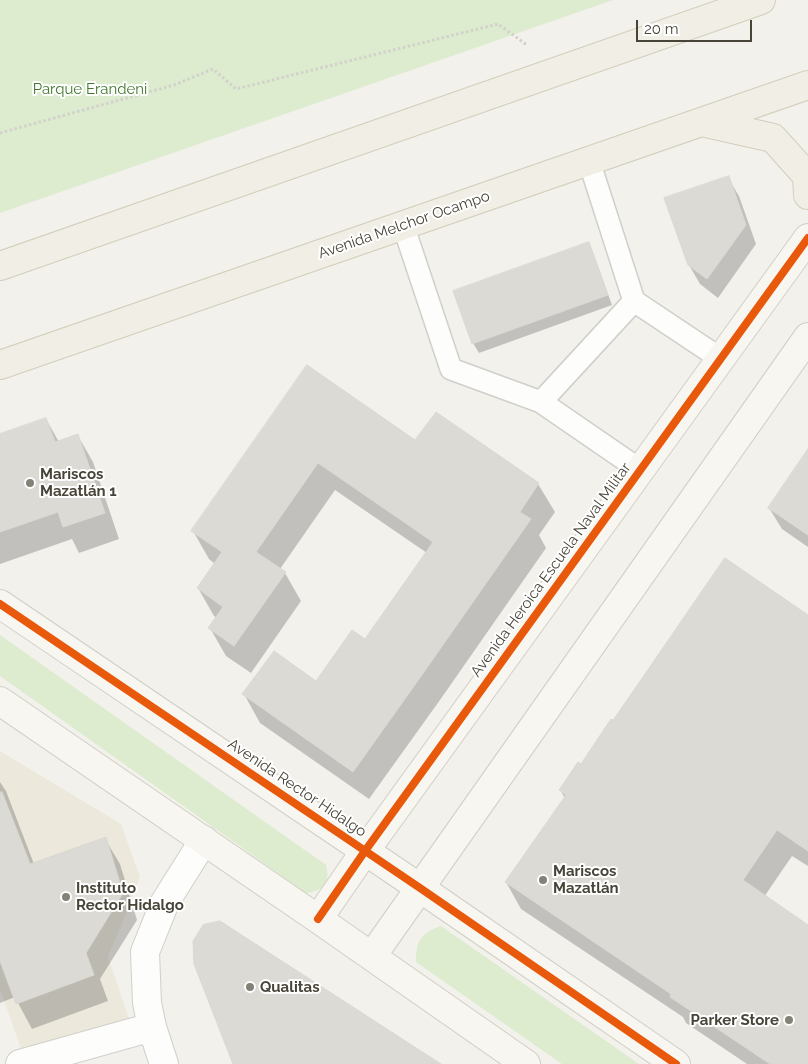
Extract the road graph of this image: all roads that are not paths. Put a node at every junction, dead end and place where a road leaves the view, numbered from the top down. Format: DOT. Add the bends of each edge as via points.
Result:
graph roads {
  1 [pos="761,0"];
  2 [pos="808,85"];
  3 [pos="702,122"];
  4 [pos="589,161"];
  5 [pos="808,195"];
  6 [pos="403,225"];
  7 [pos="808,238"];
  8 [pos="0,266"];
  9 [pos="634,300"];
  10 [pos="808,337"];
  11 [pos="721,359"];
  12 [pos="0,365"];
  13 [pos="541,402"];
  14 [pos="640,470"];
  15 [pos="0,604"];
  16 [pos="0,701"];
  17 [pos="204,840"];
  18 [pos="365,850"];
  19 [pos="420,888"];
  20 [pos="318,919"];
  21 [pos="372,956"];
  22 [pos="152,1027"];
  23 [pos="20,1064"];
  24 [pos="164,1064"];
  25 [pos="526,1064"];
  26 [pos="676,1064"];
  1 -- 8 [label="main road"];
  2 -- 3 [label="main road, Avenida Melchor Ocampo"];
  3 -- 4 [label="main road, Avenida Melchor Ocampo"];
  3 -- 5 [label="main road" via="773,138 807,176"];
  4 -- 6 [label="main road, Avenida Melchor Ocampo"];
  4 -- 9 [label="lane"];
  6 -- 12 [label="main road, Avenida Melchor Ocampo"];
  6 -- 13 [label="lane" via="451,369"];
  7 -- 11 [label="street, Avenida Heroica Escuela Naval Militar"];
  9 -- 11 [label="lane"];
  9 -- 13 [label="lane"];
  10 -- 19 [label="street"];
  11 -- 14 [label="street, Avenida Heroica Escuela Naval Militar"];
  13 -- 14 [label="lane"];
  14 -- 18 [label="street, Avenida Heroica Escuela Naval Militar"];
  15 -- 18 [label="street, Avenida Rector Hidalgo"];
  16 -- 17 [label="street"];
  17 -- 20 [label="street"];
  17 -- 22 [label="street" via="165,902 145,952 147,1003"];
  18 -- 19 [label="street, Avenida Rector Hidalgo"];
  18 -- 20 [label="street, Avenida Heroica Escuela Naval Militar"];
  19 -- 21 [label="street"];
  19 -- 26 [label="street, Avenida Rector Hidalgo"];
  20 -- 21 [label="street"];
  21 -- 25 [label="street"];
  22 -- 23 [label="street"];
  22 -- 24 [label="street"];
}
